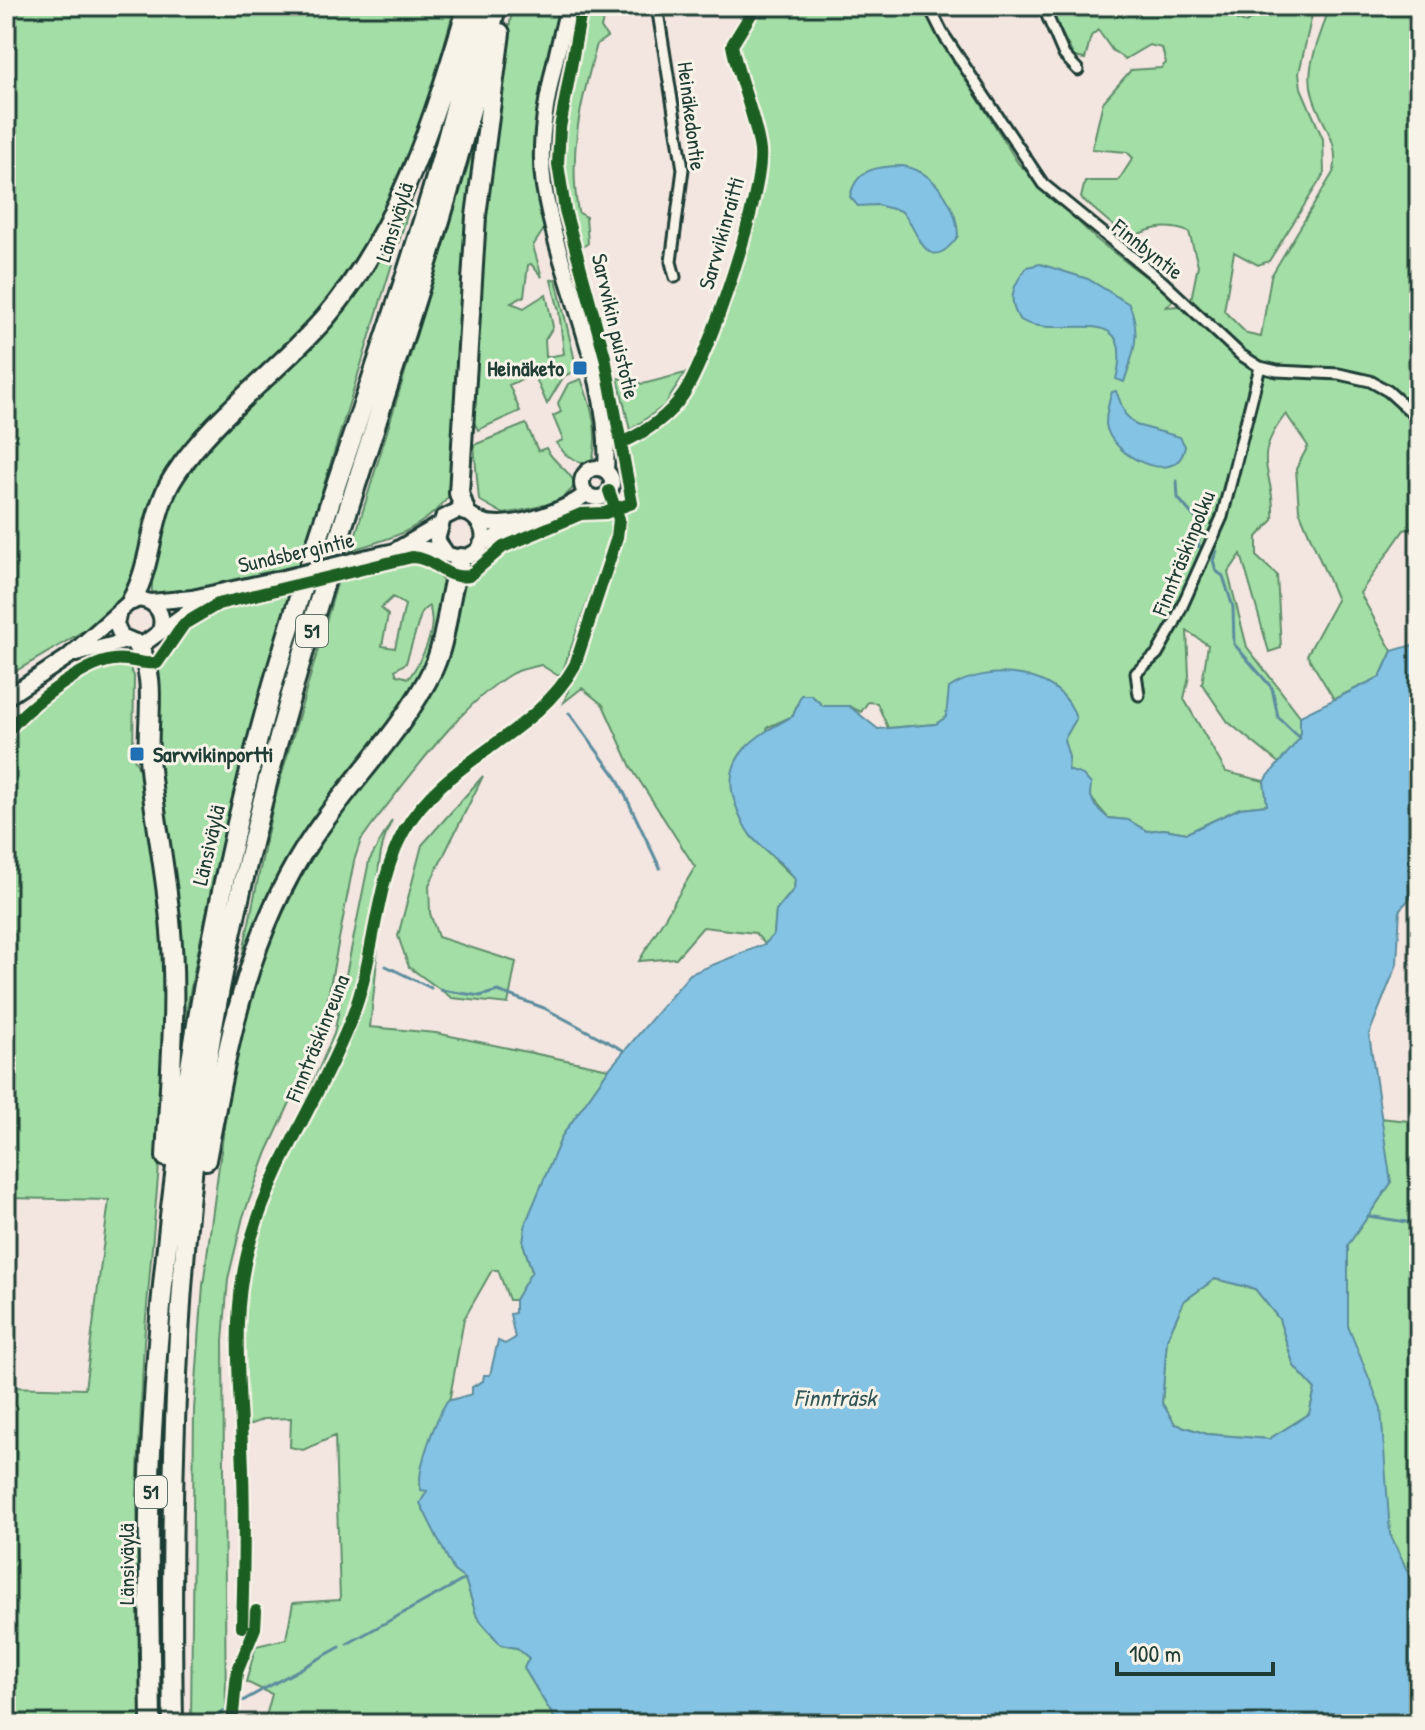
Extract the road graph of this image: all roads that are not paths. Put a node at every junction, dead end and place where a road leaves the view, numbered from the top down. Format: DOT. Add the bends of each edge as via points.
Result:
graph roads {
  1 [pos="469,6"];
  2 [pos="479,6"];
  3 [pos="496,6"];
  4 [pos="503,6"];
  5 [pos="568,6"];
  6 [pos="657,6"];
  7 [pos="929,6"];
  8 [pos="1043,6"];
  9 [pos="1078,70"];
  10 [pos="675,277"];
  11 [pos="1260,367"];
  12 [pos="1419,419"];
  13 [pos="606,471"];
  14 [pos="609,491"];
  15 [pos="586,494"];
  16 [pos="472,516"];
  17 [pos="532,519"];
  18 [pos="439,525"];
  19 [pos="481,544"];
  20 [pos="392,552"];
  21 [pos="454,555"];
  22 [pos="211,595"];
  23 [pos="151,602"];
  24 [pos="125,605"];
  25 [pos="160,631"];
  26 [pos="131,643"];
  27 [pos="68,657"];
  28 [pos="1139,695"];
  29 [pos="6,698"];
  30 [pos="165,1260"];
  31 [pos="185,1268"];
  32 [pos="242,1627"];
  33 [pos="151,1724"];
  34 [pos="173,1724"];
  1 -- 24 [label="highway" via="439,101 402,194 378,238 327,316 209,433 173,477 156,514 144,575"];
  2 -- 30 [label="highway, Länsiväylä / 51" via="430,190 253,760 203,985"];
  3 -- 31 [label="highway, Länsiväylä / 51" via="443,212 273,763 200,1114"];
  4 -- 16 [label="highway" via="476,216 459,493"];
  5 -- 13 [label="main road, Sarvvikin puistotie" via="544,129 543,173 603,418"];
  6 -- 10 [label="street, Heinäkedontie" via="683,169 671,262"];
  7 -- 11 [label="street, Finnbyntie" via="1043,184"];
  8 -- 9 [label="street" via="1064,55"];
  11 -- 12 [label="street" via="1362,379 1388,391"];
  11 -- 28 [label="street, Finnträskinpolku" via="1222,517 1174,624 1157,654 1136,673"];
  13 -- 14 [label="main road" via="612,481"];
  13 -- 15 [label="main road" via="595,468 584,475"];
  14 -- 15 [label="main road" via="596,498"];
  14 -- 32 [label="street, Finnträskinreuna" via="619,519 617,537 575,665 553,698 450,776 404,831 353,1015 273,1181 252,1237 236,1315 243,1449"];
  15 -- 17 [label="main road"];
  16 -- 17 [label="main road" via="491,524"];
  16 -- 18 [label="main road" via="449,513"];
  16 -- 19 [label="main road" via="484,532"];
  17 -- 19 [label="main road"];
  18 -- 20 [label="main road, Sundsbergintie"];
  18 -- 21 [label="main road" via="437,540"];
  19 -- 21 [label="main road" via="473,554"];
  20 -- 21 [label="main road, Sundsbergintie" via="427,549"];
  20 -- 22 [label="main road, Sundsbergintie, bridge"];
  21 -- 31 [label="highway" via="445,634 426,682 311,839 261,936 233,1027"];
  22 -- 23 [label="main road, Sundsbergintie"];
  22 -- 25 [label="main road, Sundsbergintie"];
  23 -- 24 [label="main road"];
  23 -- 25 [label="main road" via="162,618"];
  24 -- 26 [label="main road" via="116,624"];
  24 -- 27 [label="main road"];
  25 -- 26 [label="main road" via="148,643"];
  26 -- 27 [label="main road"];
  26 -- 30 [label="highway" via="143,653 147,673 151,777 173,971"];
  27 -- 29 [label="main road"];
  30 -- 33 [label="highway, Länsiväylä / 51" via="151,1436"];
  31 -- 34 [label="highway, Länsiväylä / 51" via="175,1442"];
}
